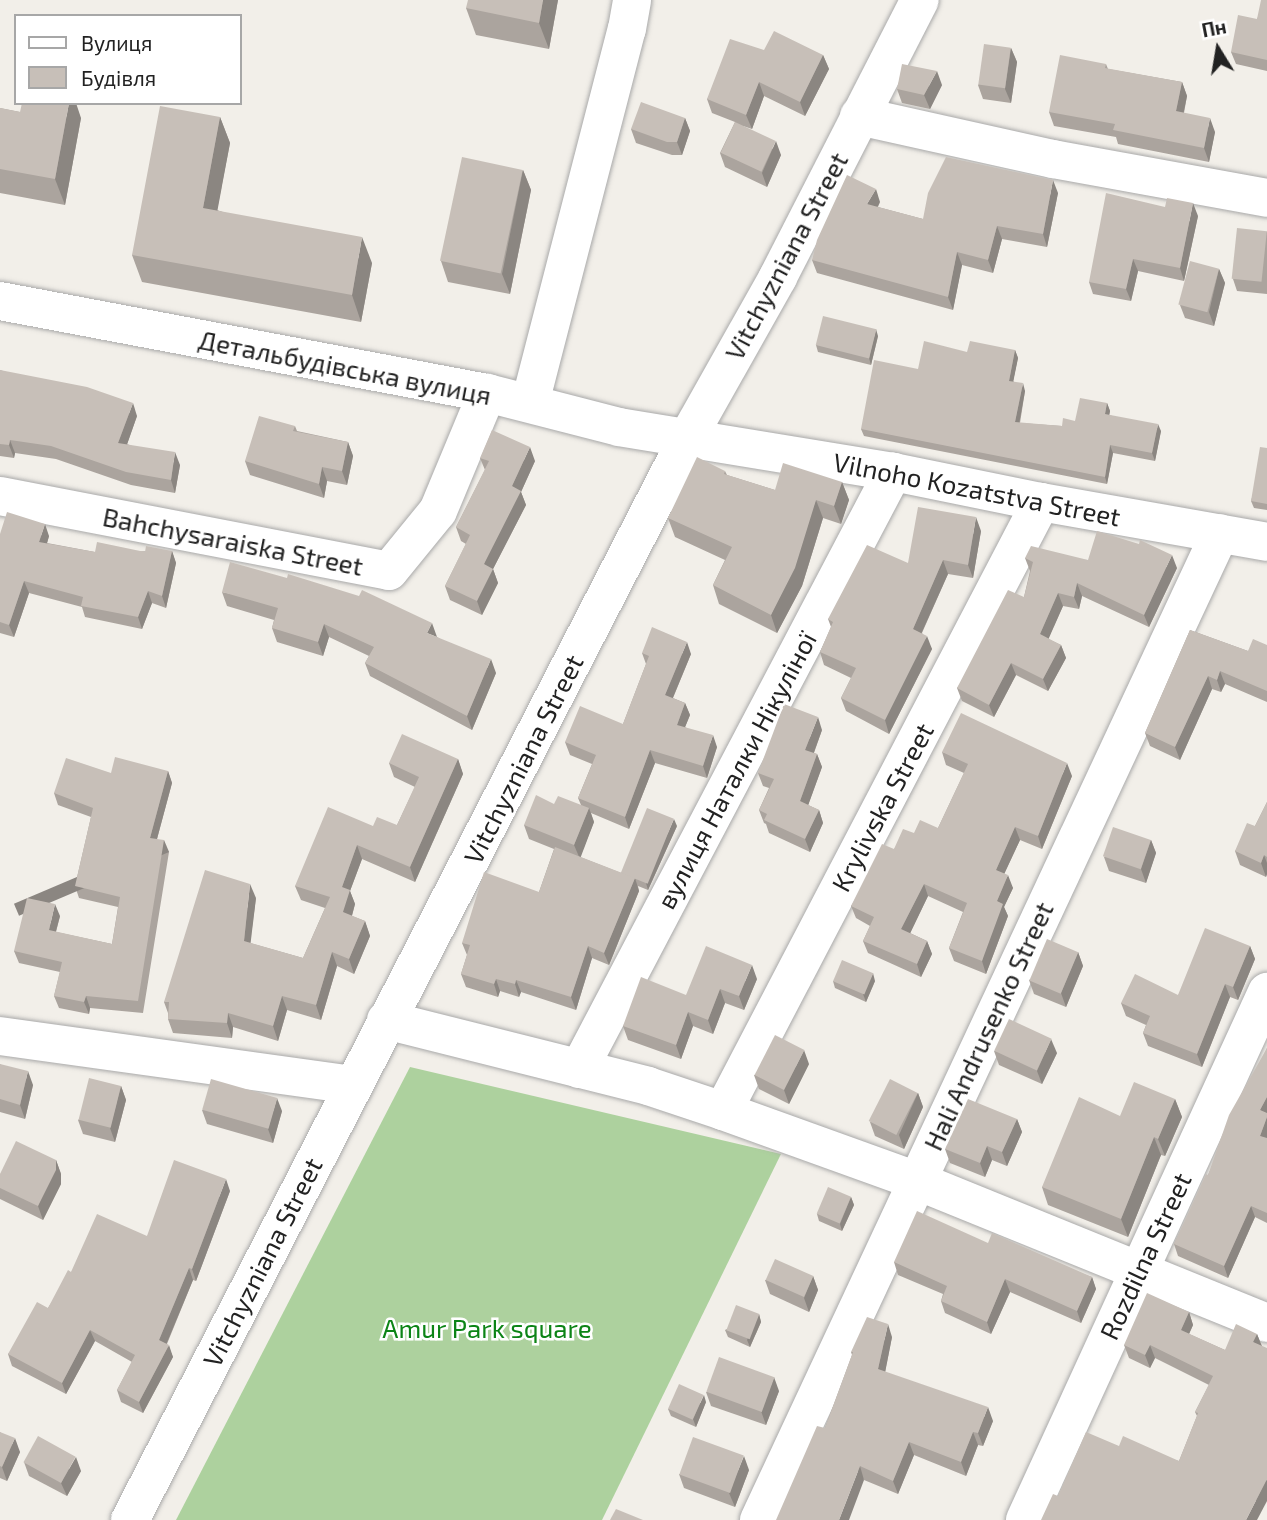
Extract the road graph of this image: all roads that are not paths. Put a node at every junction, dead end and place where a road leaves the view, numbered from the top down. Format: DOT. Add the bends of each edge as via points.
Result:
graph roads {
  1 [pos="632,0"];
  2 [pos="920,0"];
  3 [pos="859,116"];
  4 [pos="1267,198"];
  5 [pos="0,301"];
  6 [pos="487,393"];
  7 [pos="530,403"];
  8 [pos="688,437"];
  9 [pos="893,472"];
  10 [pos="0,496"];
  11 [pos="1041,502"];
  12 [pos="1220,533"];
  13 [pos="1267,542"];
  14 [pos="1267,992"];
  15 [pos="386,1020"];
  16 [pos="0,1036"];
  17 [pos="579,1069"];
  18 [pos="351,1086"];
  19 [pos="723,1111"];
  20 [pos="915,1180"];
  21 [pos="1137,1272"];
  22 [pos="1267,1323"];
  23 [pos="131,1520"];
  24 [pos="759,1520"];
  25 [pos="1025,1520"];
  1 -- 7 [label="street"];
  2 -- 3 [label="street, Vitchyzniana Street"];
  3 -- 4 [label="street" via="1053,159"];
  3 -- 8 [label="street, Vitchyzniana Street" via="778,277"];
  5 -- 6 [label="street, Детальбудівська вулиця"];
  6 -- 7 [label="street, Детальбудівська вулиця"];
  6 -- 10 [label="street, Bahchysaraiska Street" via="438,511 389,571"];
  7 -- 8 [label="street, Детальбудівська вулиця" via="619,428"];
  8 -- 9 [label="street, Vilnoho Kozatstva Street"];
  8 -- 15 [label="street, Vitchyzniana Street"];
  9 -- 11 [label="street, Vilnoho Kozatstva Street"];
  9 -- 17 [label="street, вулиця Наталки Нікуліної"];
  11 -- 12 [label="street, Vilnoho Kozatstva Street"];
  11 -- 19 [label="street, Krylivska Street"];
  12 -- 13 [label="street, Vilnoho Kozatstva Street"];
  12 -- 20 [label="street, Hali Andrusenko Street"];
  14 -- 21 [label="street, Rozdilna Street"];
  15 -- 17 [label="street"];
  15 -- 18 [label="street, Vitchyzniana Street"];
  16 -- 18 [label="street"];
  17 -- 19 [label="street"];
  18 -- 23 [label="street, Vitchyzniana Street"];
  19 -- 20 [label="street"];
  20 -- 21 [label="street"];
  20 -- 24 [label="street, Hali Andrusenko Street"];
  21 -- 22 [label="street"];
  21 -- 25 [label="street, Rozdilna Street"];
}
